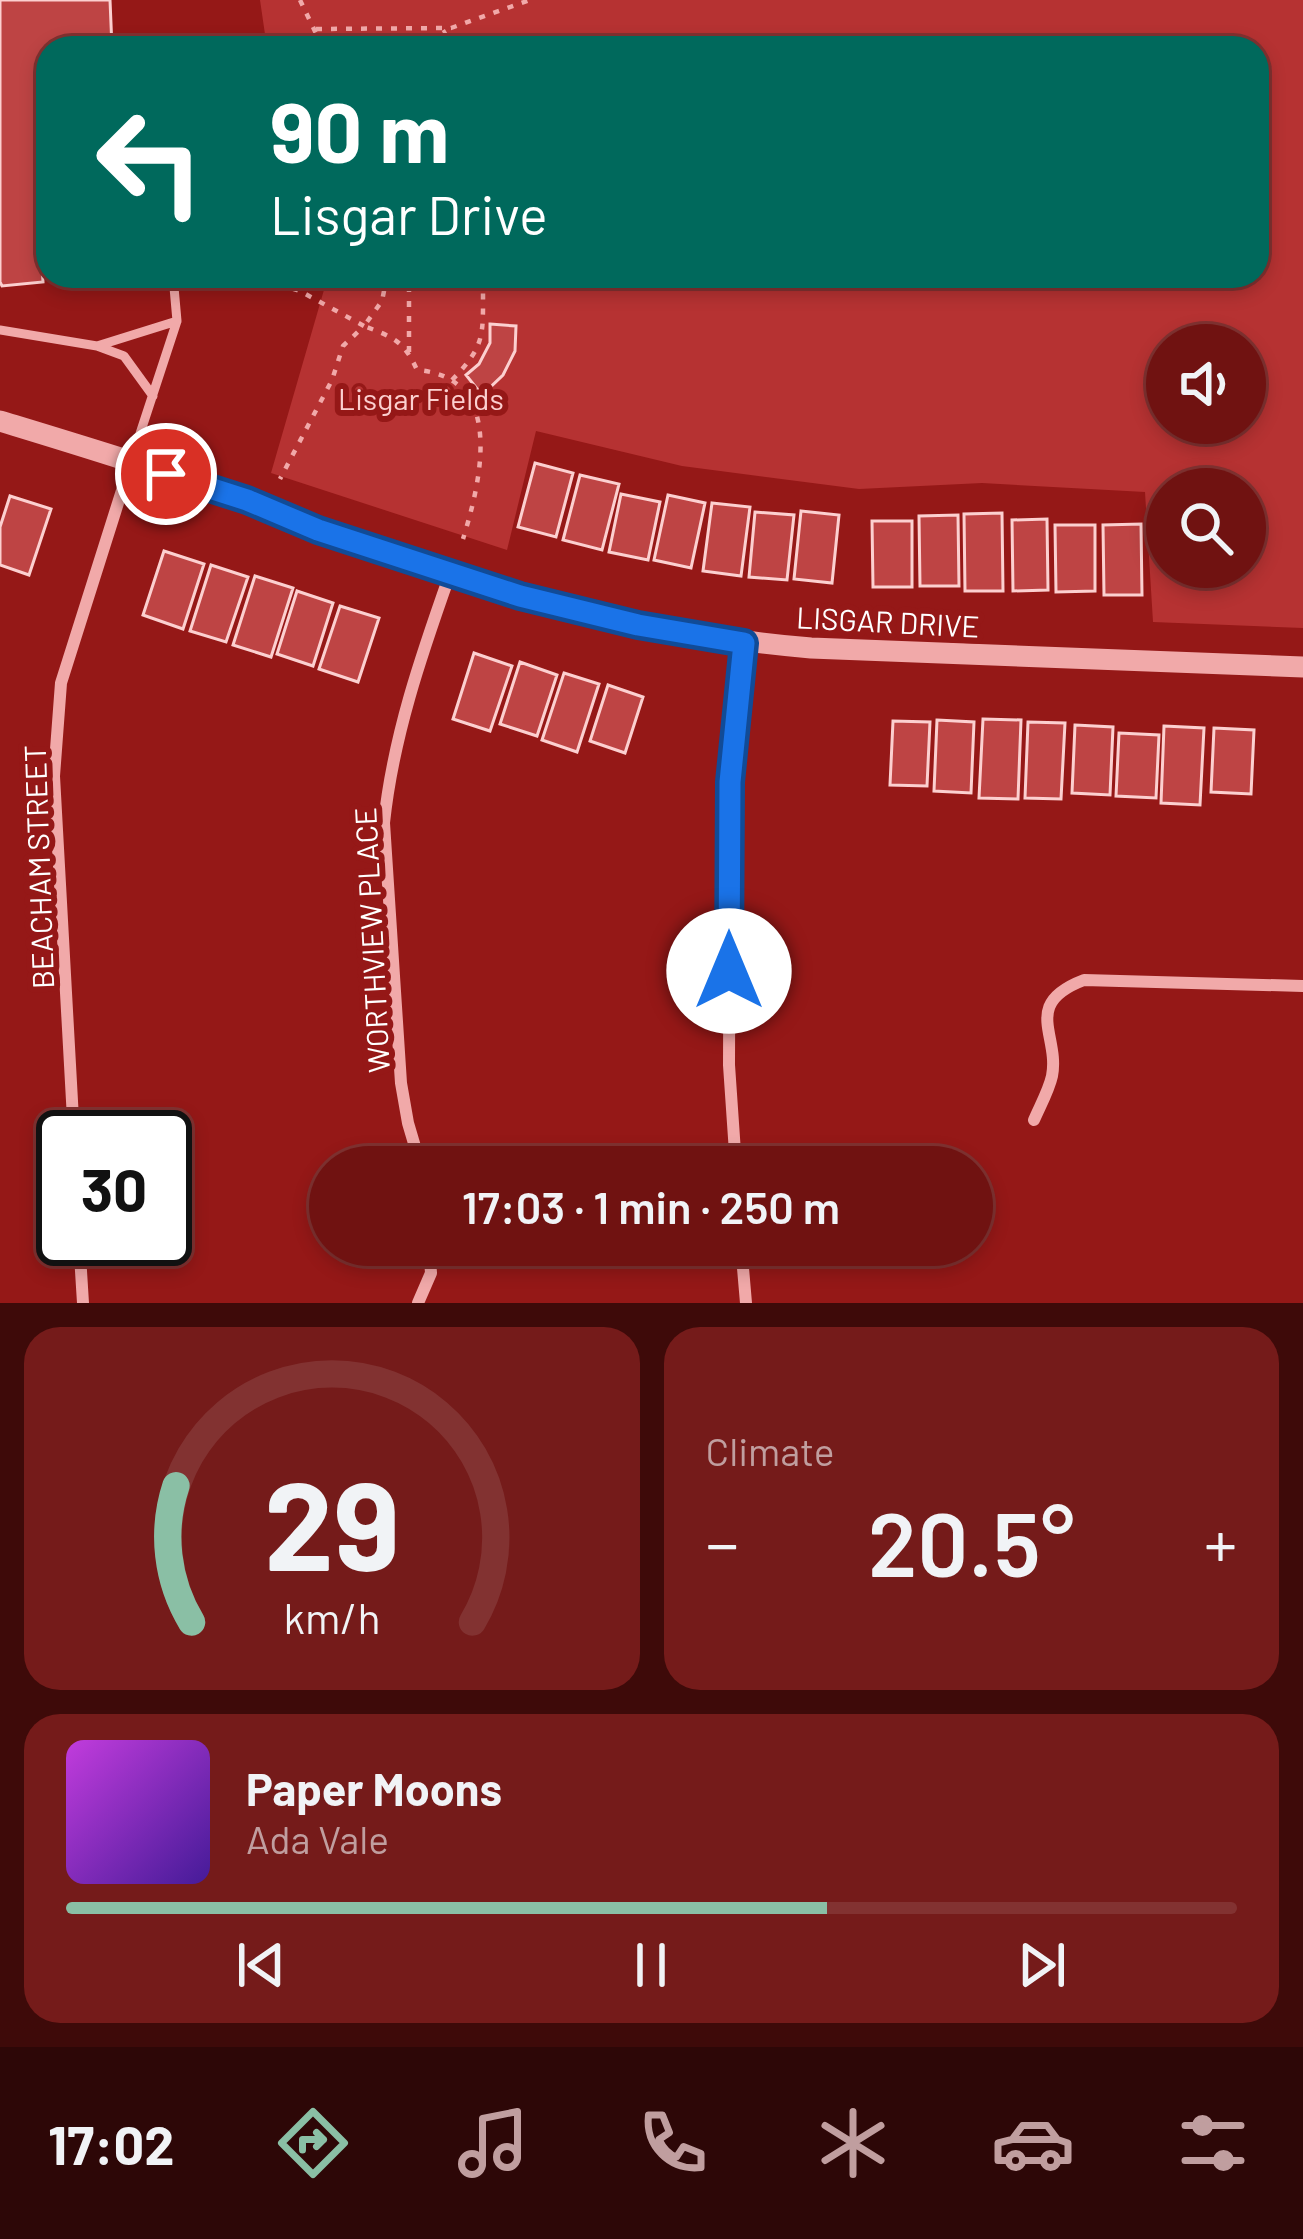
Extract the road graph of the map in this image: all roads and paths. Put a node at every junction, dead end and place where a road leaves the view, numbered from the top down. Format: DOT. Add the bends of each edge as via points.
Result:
graph roads {
  1 [pos="300,0"];
  2 [pos="530,0"];
  3 [pos="451,28"];
  4 [pos="316,29"];
  5 [pos="319,36"];
  6 [pos="437,36"];
  7 [pos="174,288"];
  8 [pos="290,288"];
  9 [pos="385,288"];
  10 [pos="408,288"];
  11 [pos="480,288"];
  12 [pos="483,290"];
  13 [pos="177,321"];
  14 [pos="364,326"];
  15 [pos="0,330"];
  16 [pos="97,346"];
  17 [pos="409,352"];
  18 [pos="452,380"];
  19 [pos="153,396"];
  20 [pos="0,421"];
  21 [pos="130,462"];
  22 [pos="280,479"];
  23 [pos="463,539"];
  24 [pos="450,574"];
  25 [pos="744,643"];
  26 [pos="1303,669"];
  27 [pos="1303,986"];
  28 [pos="73,1110"];
  29 [pos="1034,1120"];
  30 [pos="415,1146"];
  31 [pos="735,1146"];
  32 [pos="81,1266"];
  33 [pos="430,1266"];
  34 [pos="743,1266"];
  35 [pos="83,1303"];
  36 [pos="418,1303"];
  37 [pos="746,1303"];
  1 -- 4 [label="path"];
  2 -- 3 [label="path"];
  3 -- 4 [label="path"];
  3 -- 6 [label="path"];
  4 -- 5 [label="path"];
  7 -- 13 [label="lane"];
  8 -- 14 [label="path"];
  9 -- 14 [label="path"];
  10 -- 17 [label="path"];
  11 -- 12 [label="path"];
  12 -- 18 [label="path" via="482,338"];
  13 -- 16 [label="lane"];
  13 -- 19 [label="lane"];
  14 -- 17 [label="path"];
  14 -- 22 [label="path" via="343,346"];
  15 -- 16 [label="lane"];
  16 -- 19 [label="lane" via="124,356"];
  17 -- 18 [label="path" via="417,370"];
  18 -- 23 [label="path" via="470,398 482,455"];
  19 -- 21 [label="lane"];
  20 -- 21 [label="street, LISGAR DRIVE"];
  21 -- 24 [label="street, LISGAR DRIVE"];
  21 -- 28 [label="street, BEACHAM STREET" via="61,683 54,776"];
  24 -- 25 [label="street, LISGAR DRIVE" via="601,617"];
  24 -- 30 [label="street, WORTHVIEW PLACE" via="400,728 384,824 401,1083"];
  25 -- 26 [label="street, LISGAR DRIVE"];
  25 -- 31 [label="street" via="730,782"];
  27 -- 29 [label="street" via="1084,980 1064,988 1046,1021 1053,1074"];
  32 -- 35 [label="street"];
  33 -- 36 [label="street"];
  34 -- 37 [label="street"];
}
